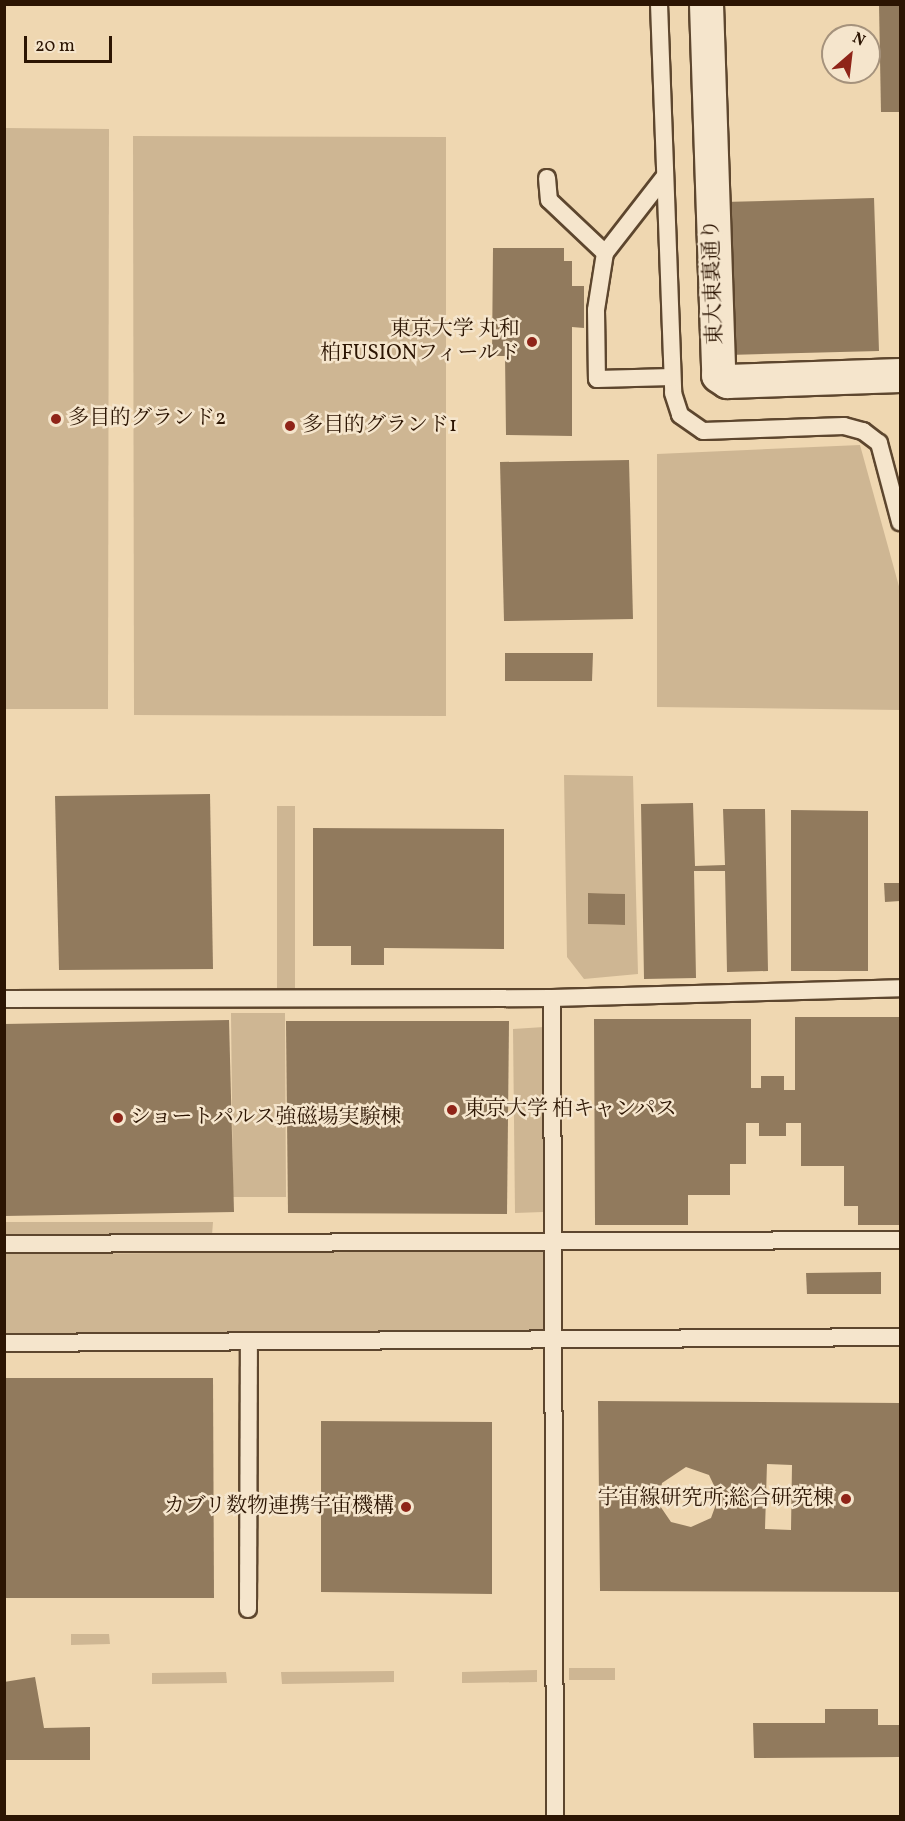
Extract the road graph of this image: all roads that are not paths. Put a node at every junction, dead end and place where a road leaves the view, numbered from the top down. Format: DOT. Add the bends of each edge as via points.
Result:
graph roads {
  1 [pos="659,4"];
  2 [pos="706,4"];
  3 [pos="665,176"];
  4 [pos="547,178"];
  5 [pos="604,253"];
  6 [pos="900,375"];
  7 [pos="672,377"];
  8 [pos="900,522"];
  9 [pos="900,988"];
  10 [pos="552,998"];
  11 [pos="4,999"];
  12 [pos="900,1240"];
  13 [pos="551,1243"];
  14 [pos="4,1244"];
  15 [pos="900,1337"];
  16 [pos="554,1339"];
  17 [pos="4,1343"];
  18 [pos="249,1343"];
  19 [pos="248,1609"];
  20 [pos="555,1816"];
  1 -- 3 [label="lane"];
  2 -- 6 [label="street, 東大東裏通り" via="718,375 726,381"];
  3 -- 5 [label="lane"];
  3 -- 7 [label="lane"];
  4 -- 5 [label="lane" via="549,200"];
  5 -- 7 [label="lane" via="596,310 597,379"];
  7 -- 8 [label="lane" via="680,415 703,431 844,426 870,435 879,443"];
  9 -- 10 [label="lane"];
  10 -- 11 [label="lane"];
  10 -- 13 [label="lane"];
  12 -- 13 [label="lane"];
  13 -- 14 [label="lane"];
  13 -- 16 [label="lane"];
  15 -- 16 [label="lane"];
  16 -- 18 [label="lane"];
  16 -- 20 [label="lane"];
  17 -- 18 [label="lane"];
  18 -- 19 [label="lane"];
}
